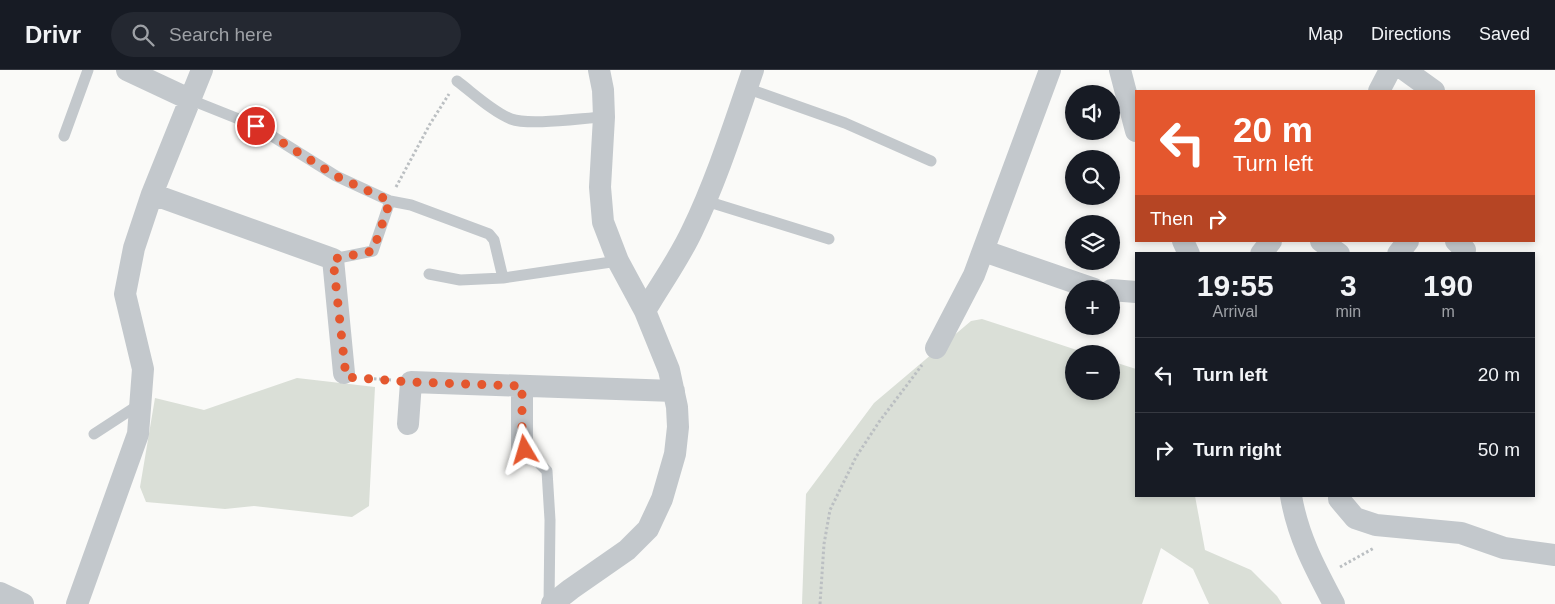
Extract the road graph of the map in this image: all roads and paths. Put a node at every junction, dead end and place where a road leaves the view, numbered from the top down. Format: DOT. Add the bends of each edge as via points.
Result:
graph roads {
  1 [pos="88,70"];
  2 [pos="127,70"];
  3 [pos="202,70"];
  4 [pos="599,70"];
  5 [pos="1050,70"];
  6 [pos="1120,70"];
  7 [pos="1390,70"];
  8 [pos="1405,70"];
  9 [pos="750,79"];
  10 [pos="458,81"];
  11 [pos="1380,90"];
  12 [pos="1433,90"];
  13 [pos="191,100"];
  14 [pos="604,116"];
  15 [pos="1135,127"];
  16 [pos="64,136"];
  17 [pos="931,161"];
  18 [pos="152,194"];
  19 [pos="390,201"];
  20 [pos="706,201"];
  21 [pos="829,239"];
  22 [pos="1322,242"];
  23 [pos="1407,242"];
  24 [pos="984,251"];
  25 [pos="1336,252"];
  26 [pos="1400,252"];
  27 [pos="333,259"];
  28 [pos="618,261"];
  29 [pos="429,274"];
  30 [pos="503,278"];
  31 [pos="1068,280"];
  32 [pos="1120,291"];
  33 [pos="1135,292"];
  34 [pos="645,311"];
  35 [pos="936,348"];
  36 [pos="344,373"];
  37 [pos="411,382"];
  38 [pos="522,386"];
  39 [pos="674,391"];
  40 [pos="140,404"];
  41 [pos="408,424"];
  42 [pos="94,434"];
  43 [pos="532,457"];
  44 [pos="1291,497"];
  45 [pos="1339,497"];
  46 [pos="1390,526"];
  47 [pos="1555,555"];
  48 [pos="1320,578"];
  49 [pos="0,593"];
  50 [pos="23,604"];
  51 [pos="77,604"];
  52 [pos="550,604"];
  53 [pos="820,604"];
  54 [pos="1334,604"];
  1 -- 16 [label="lane"];
  2 -- 13 [label="street"];
  3 -- 13 [label="street"];
  4 -- 14 [label="street"];
  5 -- 24 [label="street"];
  6 -- 15 [label="street"];
  7 -- 11 [label="street"];
  8 -- 12 [label="street"];
  9 -- 17 [label="lane"];
  9 -- 20 [label="street"];
  10 -- 14 [label="lane" via="512,120 530,122"];
  10 -- 19 [label="path" via="430,124"];
  13 -- 18 [label="street"];
  13 -- 19 [label="lane" via="256,126 336,176"];
  14 -- 28 [label="street" via="600,187 603,222"];
  18 -- 27 [label="street"];
  18 -- 40 [label="street" via="134,248 125,294 142,369"];
  19 -- 27 [label="lane" via="373,251"];
  19 -- 30 [label="lane" via="411,205 489,234 494,240"];
  20 -- 21 [label="lane"];
  20 -- 34 [label="street" via="691,234"];
  22 -- 25 [label="street"];
  23 -- 26 [label="street"];
  24 -- 31 [label="street"];
  24 -- 35 [label="street"];
  27 -- 36 [label="street"];
  28 -- 30 [label="lane"];
  28 -- 34 [label="street"];
  29 -- 30 [label="lane" via="460,280"];
  32 -- 33 [label="street"];
  34 -- 39 [label="street"];
  35 -- 53 [label="path" via="856,457 830,510"];
  36 -- 37 [label="path" via="346,377"];
  37 -- 38 [label="street"];
  37 -- 41 [label="street"];
  38 -- 39 [label="street"];
  38 -- 43 [label="street" via="522,447"];
  39 -- 52 [label="street" via="678,427 675,454 662,499 648,529 627,550"];
  40 -- 42 [label="lane"];
  40 -- 51 [label="street" via="138,434"];
  43 -- 52 [label="lane" via="547,472"];
  44 -- 48 [label="street" via="1305,547"];
  45 -- 46 [label="street" via="1355,518"];
  46 -- 47 [label="street" via="1461,533 1504,548"];
  46 -- 48 [label="path" via="1376,547"];
  48 -- 54 [label="street"];
  49 -- 50 [label="street"];
}
